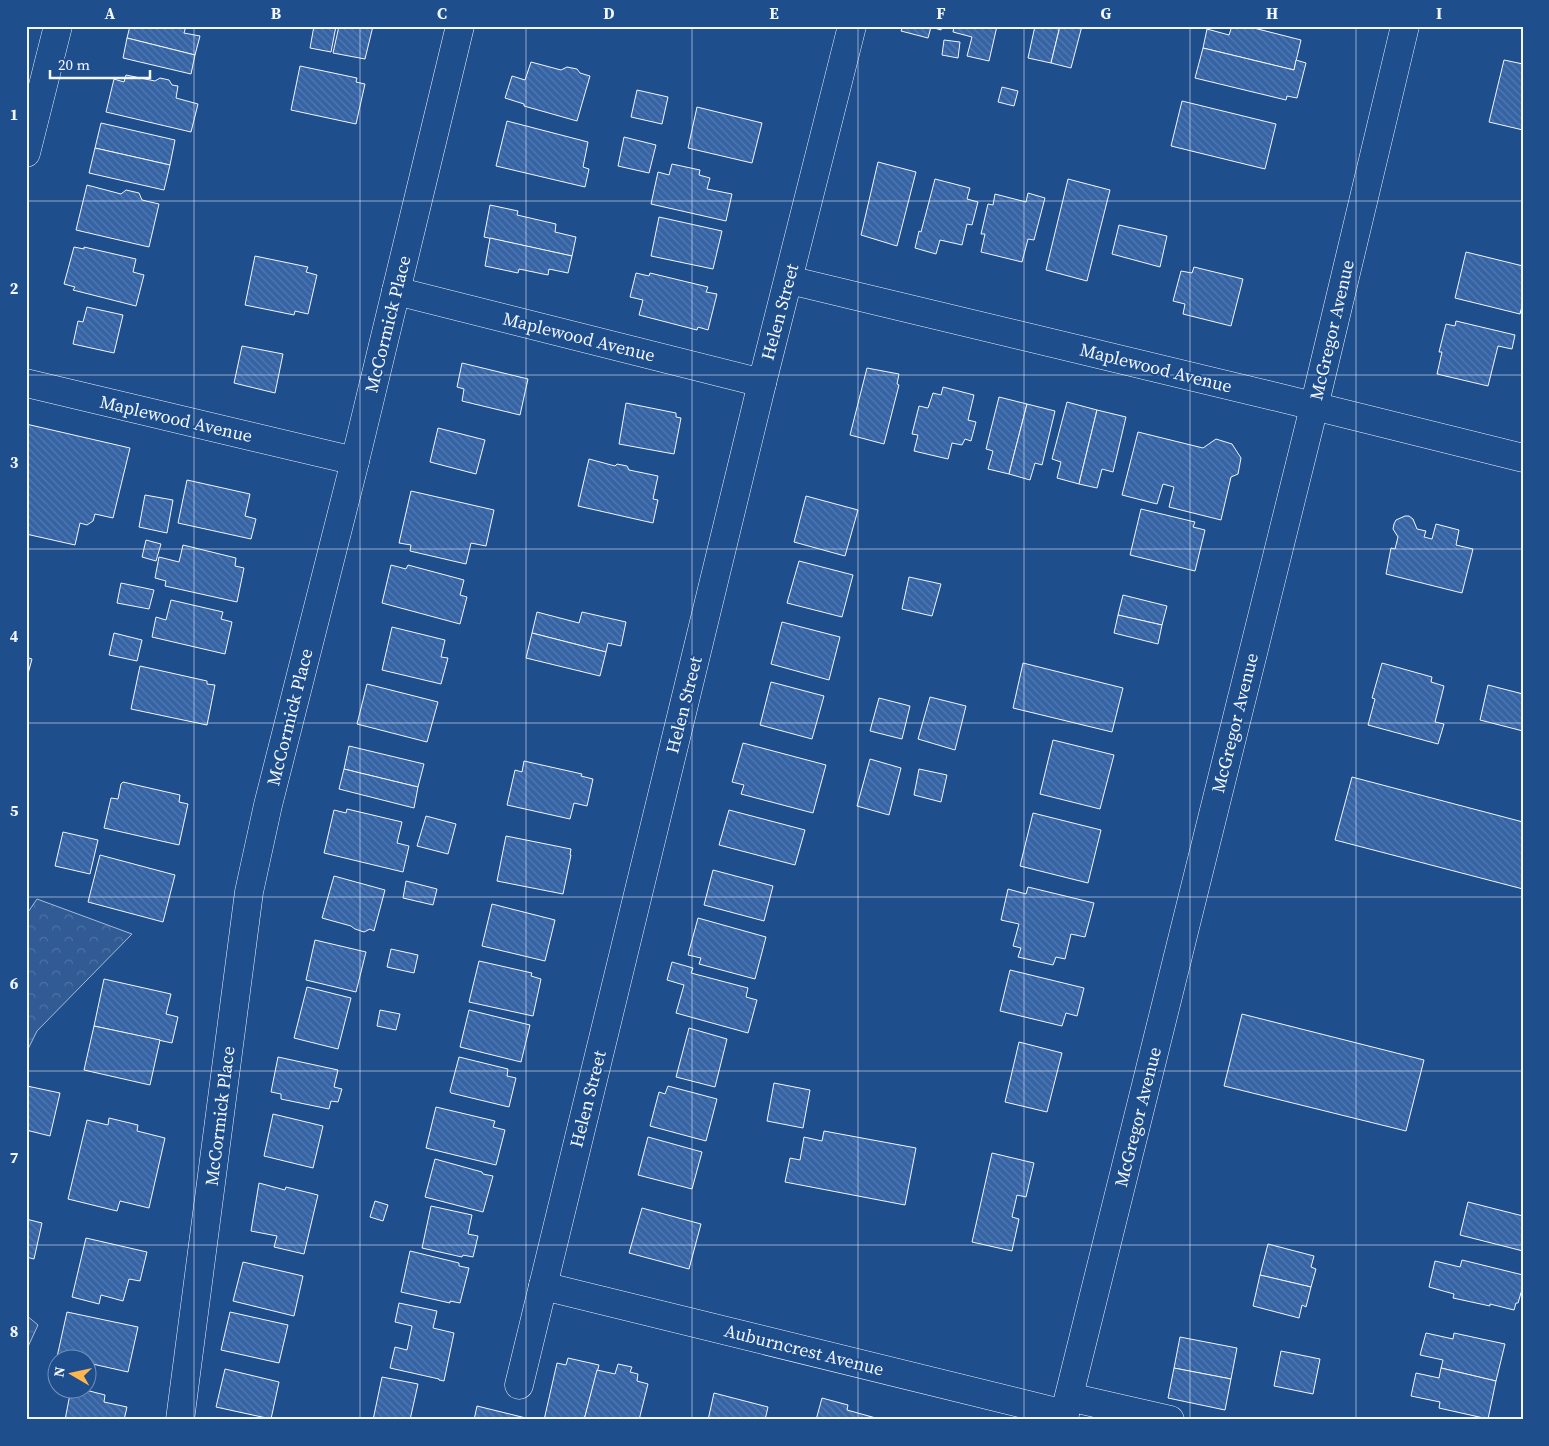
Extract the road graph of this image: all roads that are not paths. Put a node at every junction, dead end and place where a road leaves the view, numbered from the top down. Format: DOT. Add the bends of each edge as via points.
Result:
graph roads {
  1 [pos="58,26"];
  2 [pos="460,26"];
  3 [pos="852,26"];
  4 [pos="1405,26"];
  5 [pos="26,153"];
  6 [pos="789,280"];
  7 [pos="396,291"];
  8 [pos="762,382"];
  9 [pos="26,383"];
  10 [pos="1314,407"];
  11 [pos="1523,458"];
  12 [pos="355,462"];
  13 [pos="543,1286"];
  14 [pos="519,1385"];
  15 [pos="1066,1410"];
  16 [pos="180,1420"];
  17 [pos="1170,1420"];
  1 -- 5 [label="street"];
  2 -- 7 [label="street, McCormick Place"];
  3 -- 6 [label="street, Helen Street"];
  4 -- 10 [label="street, McGregor Avenue"];
  6 -- 8 [label="street, Helen Street"];
  6 -- 10 [label="street, Maplewood Avenue"];
  7 -- 8 [label="street, Maplewood Avenue"];
  7 -- 12 [label="street, McCormick Place"];
  8 -- 13 [label="street, Helen Street"];
  9 -- 12 [label="street, Maplewood Avenue"];
  10 -- 11 [label="street, Maplewood Avenue"];
  10 -- 15 [label="street, McGregor Avenue"];
  12 -- 16 [label="street, McCormick Place" via="249,892"];
  13 -- 14 [label="street, Helen Street"];
  13 -- 15 [label="street, Auburncrest Avenue"];
  15 -- 17 [label="street, Auburncrest Avenue"];
}
